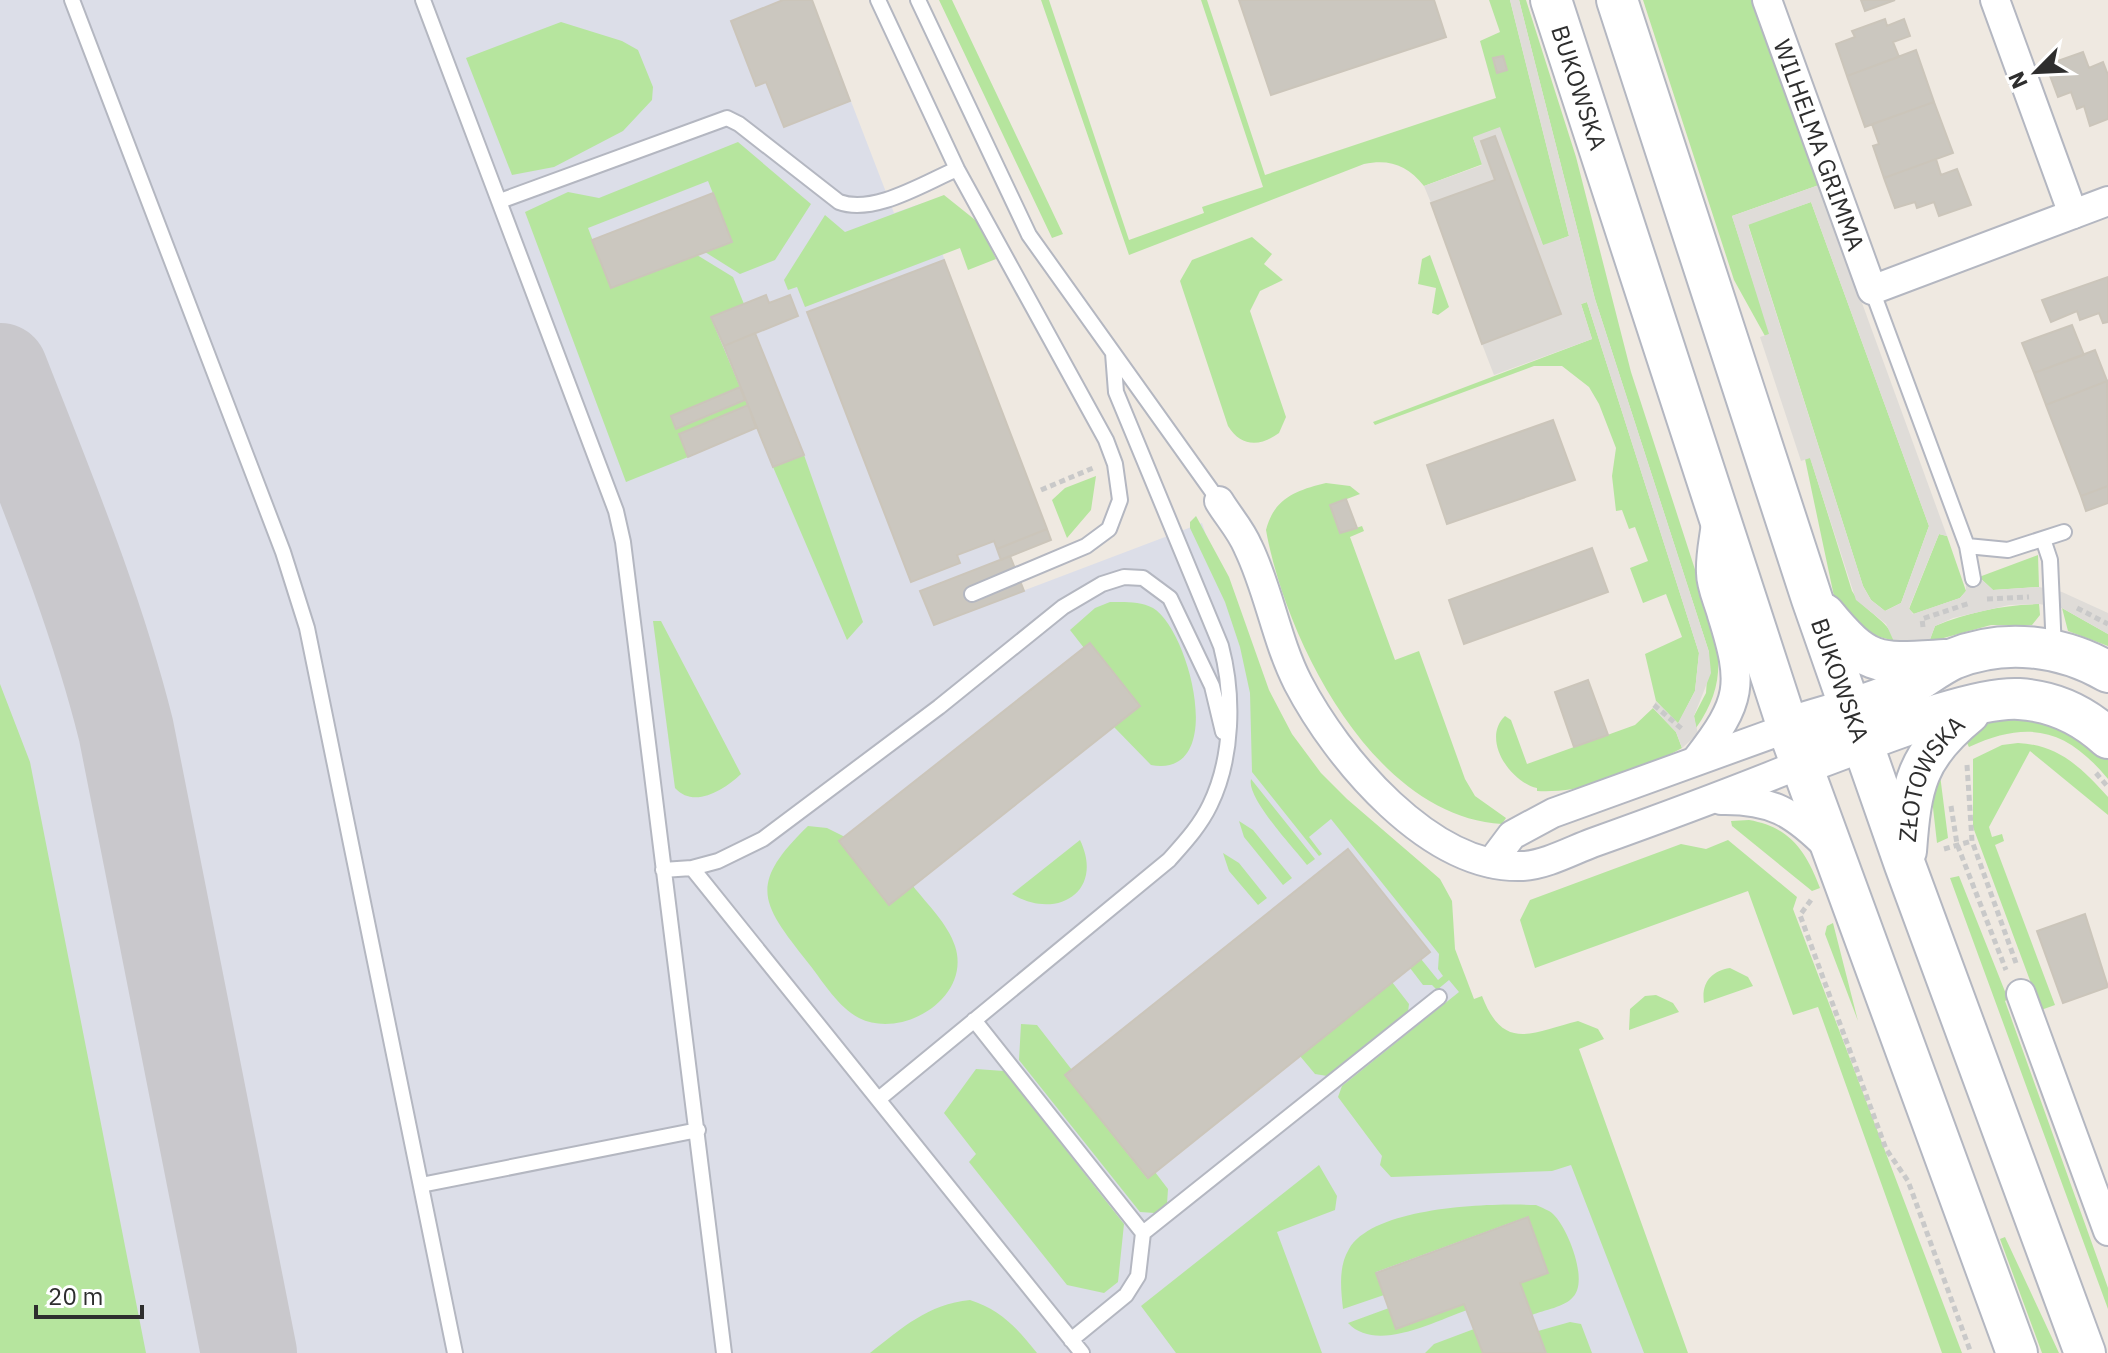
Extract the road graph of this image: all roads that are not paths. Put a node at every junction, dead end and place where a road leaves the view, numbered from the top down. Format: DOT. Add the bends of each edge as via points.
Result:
graph roads {
  1 [pos="72,0"];
  2 [pos="423,0"];
  3 [pos="878,0"];
  4 [pos="918,0"];
  5 [pos="1551,0"];
  6 [pos="1617,0"];
  7 [pos="1767,0"];
  8 [pos="1995,0"];
  9 [pos="957,169"];
  10 [pos="500,201"];
  11 [pos="2108,201"];
  12 [pos="2073,214"];
  13 [pos="1872,290"];
  14 [pos="1113,353"];
  15 [pos="1219,501"];
  16 [pos="1717,514"];
  17 [pos="2064,532"];
  18 [pos="2043,539"];
  19 [pos="1967,546"];
  20 [pos="1973,579"];
  21 [pos="972,594"];
  22 [pos="1812,599"];
  23 [pos="2054,650"];
  24 [pos="1953,660"];
  25 [pos="2108,672"];
  26 [pos="1978,705"];
  27 [pos="1856,725"];
  28 [pos="1225,741"];
  29 [pos="1795,746"];
  30 [pos="2098,752"];
  31 [pos="1697,759"];
  32 [pos="1712,800"];
  33 [pos="1833,852"];
  34 [pos="1921,859"];
  35 [pos="1491,863"];
  36 [pos="692,868"];
  37 [pos="663,870"];
  38 [pos="2021,994"];
  39 [pos="1439,997"];
  40 [pos="974,1020"];
  41 [pos="880,1098"];
  42 [pos="698,1130"];
  43 [pos="421,1185"];
  44 [pos="2108,1231"];
  45 [pos="1143,1233"];
  46 [pos="1071,1340"];
  47 [pos="455,1353"];
  48 [pos="724,1353"];
  49 [pos="1082,1353"];
  50 [pos="2017,1353"];
  51 [pos="2085,1353"];
  1 -- 43 [label="lane" via="283,552 307,628"];
  2 -- 10 [label="lane"];
  3 -- 9 [label="lane"];
  4 -- 14 [label="lane" via="1029,235"];
  5 -- 16 [label="main road, BUKOWSKA"];
  6 -- 22 [label="main road, BUKOWSKA"];
  7 -- 13 [label="street, WILHELMA GRIMMA"];
  8 -- 12 [label="street"];
  9 -- 10 [label="lane" via="853,207 727,118"];
  9 -- 21 [label="lane" via="1106,440 1120,500 1100,538"];
  10 -- 37 [label="lane" via="616,511"];
  11 -- 12 [label="street"];
  12 -- 13 [label="street"];
  13 -- 19 [label="lane"];
  14 -- 15 [label="lane"];
  14 -- 28 [label="lane" via="1116,392 1221,646 1230,707"];
  15 -- 35 [label="street" via="1252,556 1296,678 1341,751 1424,830 1455,850"];
  16 -- 29 [label="main road, BUKOWSKA"];
  16 -- 31 [label="street" via="1710,576 1738,681 1733,702"];
  17 -- 18 [label="lane"];
  18 -- 19 [label="lane" via="2008,550"];
  18 -- 23 [label="lane" via="2050,560"];
  19 -- 20 [label="lane"];
  22 -- 24 [label="main road, ZŁOTOWSKA" via="1848,644 1868,658 1893,663"];
  22 -- 27 [label="main road, BUKOWSKA"];
  23 -- 24 [label="main road, ZŁOTOWSKA" via="2011,647"];
  23 -- 25 [label="main road, ZŁOTOWSKA"];
  24 -- 27 [label="main road, ZŁOTOWSKA"];
  26 -- 27 [label="main road, ZŁOTOWSKA"];
  26 -- 30 [label="main road, ZŁOTOWSKA" via="2020,699 2077,714"];
  26 -- 34 [label="main road, ZŁOTOWSKA" via="1928,752 1916,775 1910,803"];
  27 -- 29 [label="main road, ZŁOTOWSKA"];
  27 -- 34 [label="main road, BUKOWSKA"];
  28 -- 36 [label="lane" via="1212,686 1170,598 1143,578 1124,577 1063,607 763,839"];
  28 -- 40 [label="lane" via="1220,776 1193,834 1169,860"];
  29 -- 31 [label="street"];
  29 -- 32 [label="street"];
  29 -- 33 [label="main road, BUKOWSKA"];
  31 -- 35 [label="street" via="1529,824 1512,835"];
  32 -- 33 [label="street" via="1771,805 1800,820"];
  32 -- 35 [label="street" via="1524,866"];
  33 -- 50 [label="main road, BUKOWSKA"];
  34 -- 51 [label="main road, BUKOWSKA"];
  36 -- 37 [label="lane"];
  36 -- 41 [label="lane"];
  37 -- 42 [label="lane"];
  38 -- 44 [label="street"];
  39 -- 45 [label="lane"];
  40 -- 41 [label="lane"];
  40 -- 45 [label="lane"];
  41 -- 46 [label="lane"];
  42 -- 43 [label="lane"];
  42 -- 48 [label="lane"];
  43 -- 47 [label="lane"];
  45 -- 46 [label="lane" via="1138,1276 1126,1295"];
  46 -- 49 [label="lane"];
}
